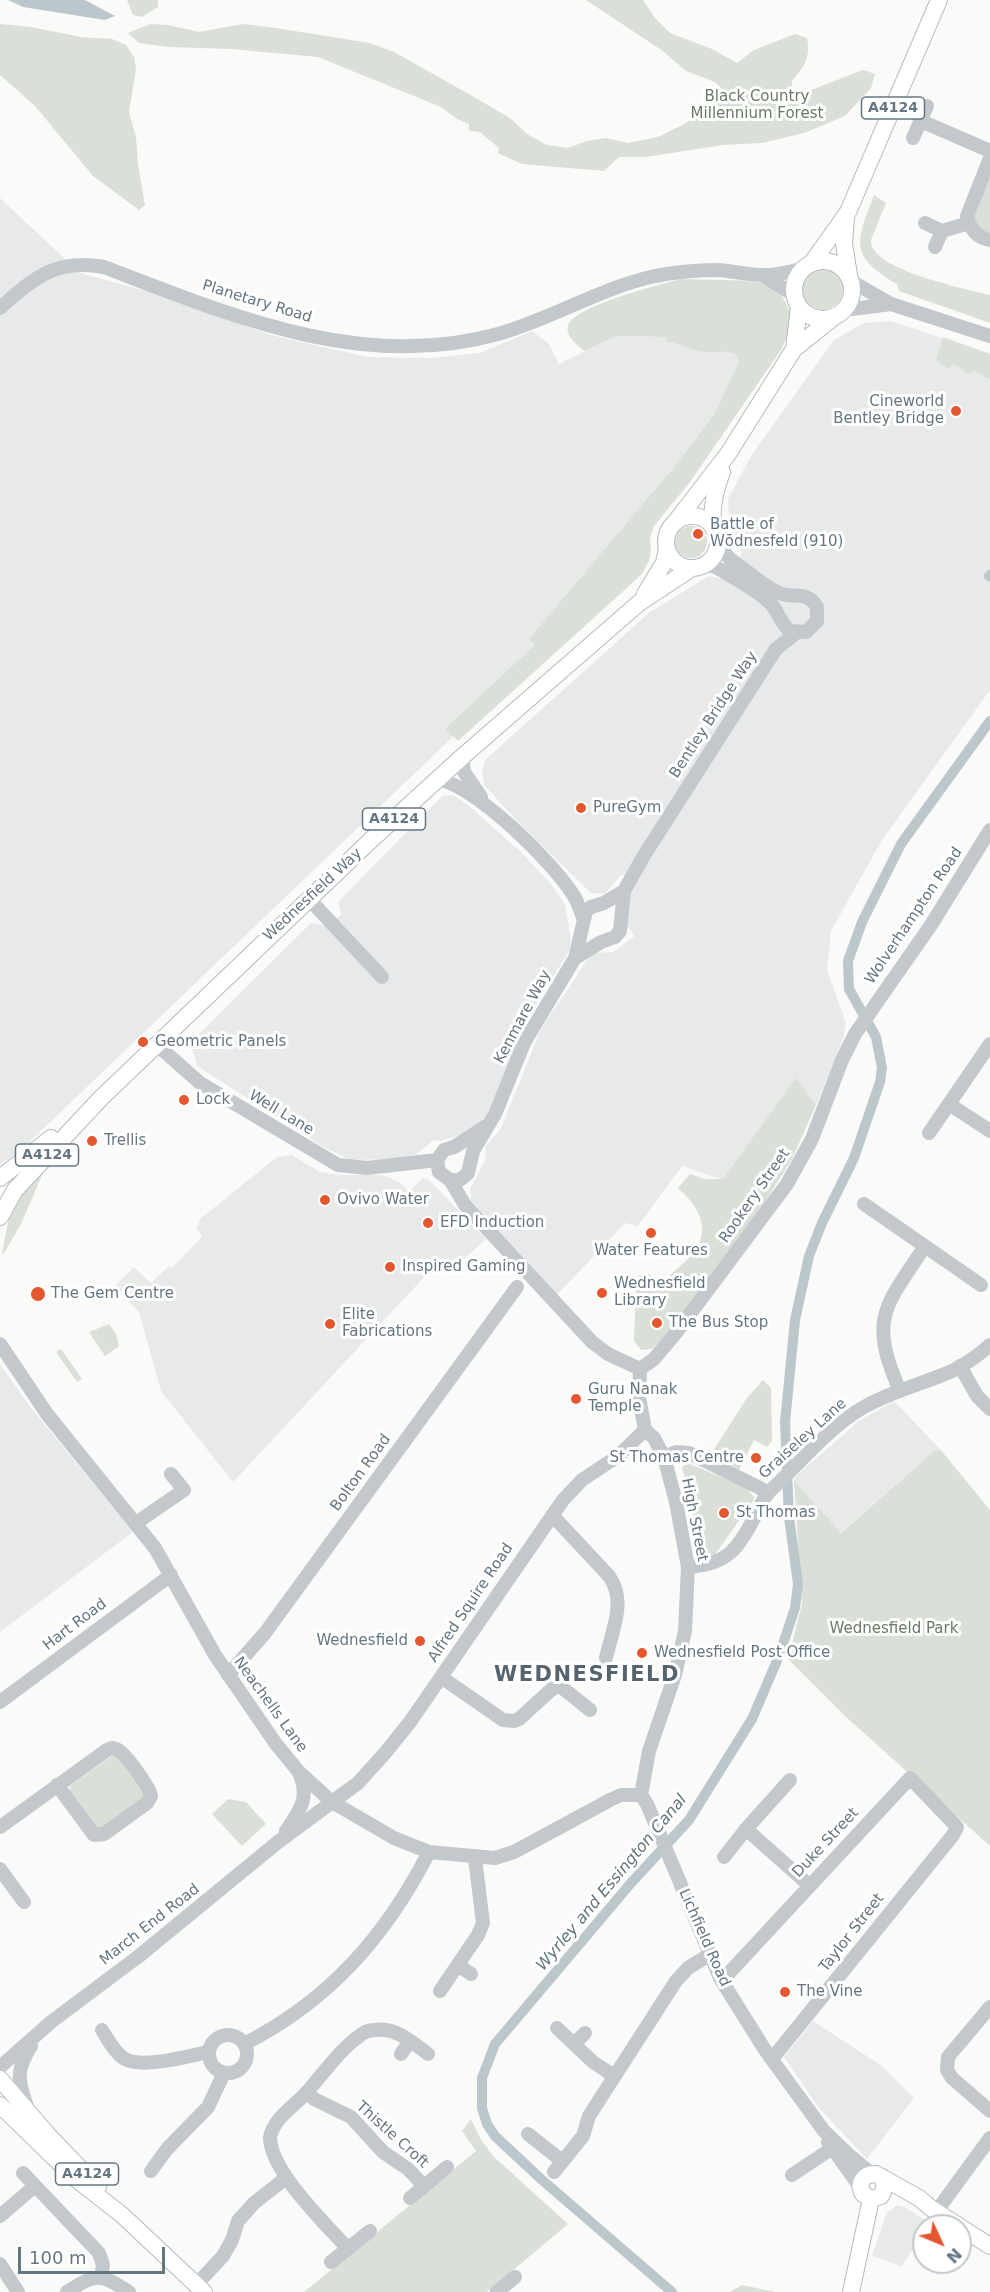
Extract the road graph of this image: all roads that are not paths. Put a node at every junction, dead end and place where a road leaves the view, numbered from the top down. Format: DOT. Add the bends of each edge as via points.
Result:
graph roads {
  1 [pos="939,0"];
  2 [pos="927,106"];
  3 [pos="921,121"];
  4 [pos="914,138"];
  5 [pos="990,151"];
  6 [pos="990,158"];
  7 [pos="846,216"];
  8 [pos="925,223"];
  9 [pos="969,223"];
  10 [pos="942,231"];
  11 [pos="990,240"];
  12 [pos="935,247"];
  13 [pos="807,266"];
  14 [pos="764,276"];
  15 [pos="850,278"];
  16 [pos="797,301"];
  17 [pos="891,304"];
  18 [pos="0,308"];
  19 [pos="839,314"];
  20 [pos="990,336"];
  21 [pos="794,349"];
  22 [pos="728,454"];
  23 [pos="677,520"];
  24 [pos="714,530"];
  25 [pos="667,549"];
  26 [pos="696,567"];
  27 [pos="792,596"];
  28 [pos="639,603"];
  29 [pos="781,619"];
  30 [pos="796,633"];
  31 [pos="776,649"];
  32 [pos="462,757"];
  33 [pos="436,779"];
  34 [pos="485,804"];
  35 [pos="990,830"];
  36 [pos="624,891"];
  37 [pos="574,897"];
  38 [pos="309,899"];
  39 [pos="601,904"];
  40 [pos="620,914"];
  41 [pos="583,922"];
  42 [pos="600,942"];
  43 [pos="575,958"];
  44 [pos="382,977"];
  45 [pos="864,1019"];
  46 [pos="156,1044"];
  47 [pos="990,1044"];
  48 [pos="101,1098"];
  49 [pos="949,1104"];
  50 [pos="488,1125"];
  51 [pos="990,1131"];
  52 [pos="929,1133"];
  53 [pos="454,1147"];
  54 [pos="470,1163"];
  55 [pos="447,1173"];
  56 [pos="0,1179"];
  57 [pos="864,1204"];
  58 [pos="0,1217"];
  59 [pos="925,1246"];
  60 [pos="981,1285"];
  61 [pos="517,1287"];
  62 [pos="0,1344"];
  63 [pos="990,1345"];
  64 [pos="960,1366"];
  65 [pos="639,1369"];
  66 [pos="900,1391"];
  67 [pos="990,1409"];
  68 [pos="645,1430"];
  69 [pos="664,1456"];
  70 [pos="171,1474"];
  71 [pos="767,1494"];
  72 [pos="552,1515"];
  73 [pos="136,1523"];
  74 [pos="688,1567"];
  75 [pos="171,1575"];
  76 [pos="604,1648"];
  77 [pos="228,1675"];
  78 [pos="441,1677"];
  79 [pos="0,1702"];
  80 [pos="590,1710"];
  81 [pos="299,1772"];
  82 [pos="782,1783"];
  83 [pos="57,1785"];
  84 [pos="641,1795"];
  85 [pos="332,1802"];
  86 [pos="0,1827"];
  87 [pos="957,1827"];
  88 [pos="746,1829"];
  89 [pos="278,1842"];
  90 [pos="429,1852"];
  91 [pos="724,1857"];
  92 [pos="475,1858"];
  93 [pos="0,1869"];
  94 [pos="809,1885"];
  95 [pos="24,1902"];
  96 [pos="709,1955"];
  97 [pos="458,1965"];
  98 [pos="471,1974"];
  99 [pos="720,1978"];
  100 [pos="440,1990"];
  101 [pos="990,2007"];
  102 [pos="557,2028"];
  103 [pos="102,2030"];
  104 [pos="41,2032"];
  105 [pos="585,2033"];
  106 [pos="410,2041"];
  107 [pos="244,2044"];
  108 [pos="574,2044"];
  109 [pos="208,2052"];
  110 [pos="0,2054"];
  111 [pos="401,2054"];
  112 [pos="428,2054"];
  113 [pos="772,2059"];
  114 [pos="0,2067"];
  115 [pos="224,2073"];
  116 [pos="614,2076"];
  117 [pos="0,2079"];
  118 [pos="307,2093"];
  119 [pos="0,2104"];
  120 [pos="29,2111"];
  121 [pos="990,2111"];
  122 [pos="824,2132"];
  123 [pos="528,2134"];
  124 [pos="990,2138"];
  125 [pos="831,2149"];
  126 [pos="447,2168"];
  127 [pos="152,2171"];
  128 [pos="23,2173"];
  129 [pos="792,2175"];
  130 [pos="286,2178"];
  131 [pos="35,2186"];
  132 [pos="424,2186"];
  133 [pos="874,2186"];
  134 [pos="410,2198"];
  135 [pos="934,2211"];
  136 [pos="939,2214"];
  137 [pos="122,2215"];
  138 [pos="0,2216"];
  139 [pos="370,2230"];
  140 [pos="972,2234"];
  141 [pos="990,2246"];
  142 [pos="348,2249"];
  143 [pos="331,2262"];
  144 [pos="0,2264"];
  145 [pos="100,2276"];
  146 [pos="515,2277"];
  147 [pos="199,2289"];
  148 [pos="502,2291"];
  149 [pos="18,2292"];
  150 [pos="67,2292"];
  151 [pos="129,2292"];
  152 [pos="851,2292"];
  1 -- 7 [label="main road, A4124"];
  2 -- 3 [label="street"];
  3 -- 4 [label="street"];
  3 -- 5 [label="street"];
  6 -- 9 [label="street" via="967,216"];
  7 -- 13 [label="main road, A4124"];
  7 -- 15 [label="main road, A4124" via="844,244"];
  8 -- 10 [label="street"];
  9 -- 10 [label="street"];
  9 -- 11 [label="street" via="976,234"];
  10 -- 12 [label="street"];
  13 -- 14 [label="street, Planetary Road"];
  13 -- 15 [label="main road" via="831,262"];
  13 -- 16 [label="main road" via="795,284"];
  14 -- 16 [label="street, Planetary Road"];
  14 -- 18 [label="street, Planetary Road" via="718,270 652,277 499,334 422,346 361,345 284,330 92,265 50,270 34,278"];
  15 -- 17 [label="street"];
  15 -- 19 [label="main road" via="851,298"];
  16 -- 19 [label="main road" via="815,318"];
  16 -- 21 [label="main road"];
  17 -- 19 [label="street"];
  17 -- 20 [label="street"];
  19 -- 21 [label="main road"];
  21 -- 22 [label="main road"];
  22 -- 23 [label="main road"];
  22 -- 24 [label="main road" via="714,494"];
  23 -- 24 [label="main road" via="699,517"];
  23 -- 25 [label="main road" via="667,534"];
  24 -- 26 [label="main road" via="716,550"];
  24 -- 27 [label="street" via="730,559 779,593"];
  25 -- 26 [label="main road" via="679,565"];
  25 -- 28 [label="main road, Wednesfield Way / A4124" via="657,577"];
  26 -- 28 [label="main road, Wednesfield Way / A4124"];
  26 -- 29 [label="street" via="713,566 721,570 769,602"];
  27 -- 29 [label="street" via="783,603"];
  27 -- 30 [label="street" via="810,598 818,611 811,629"];
  28 -- 32 [label="main road, Wednesfield Way / A4124"];
  29 -- 30 [label="street"];
  29 -- 31 [label="street"];
  30 -- 31 [label="street"];
  31 -- 36 [label="street, Bentley Bridge Way"];
  32 -- 33 [label="main road, Wednesfield Way / A4124"];
  32 -- 34 [label="street" via="464,772"];
  33 -- 34 [label="street"];
  33 -- 38 [label="main road, Wednesfield Way / A4124"];
  34 -- 37 [label="street" via="546,862"];
  35 -- 45 [label="street, Wolverhampton Road" via="931,925"];
  36 -- 39 [label="street"];
  36 -- 40 [label="street"];
  37 -- 39 [label="street"];
  37 -- 41 [label="street"];
  38 -- 44 [label="street"];
  38 -- 46 [label="main road, Wednesfield Way / A4124"];
  39 -- 40 [label="street" via="610,905"];
  39 -- 41 [label="street" via="586,911"];
  40 -- 42 [label="street" via="620,932 609,941"];
  41 -- 42 [label="street" via="589,937"];
  41 -- 43 [label="street"];
  42 -- 43 [label="street"];
  43 -- 50 [label="street, Kenmare Way" via="524,1043"];
  45 -- 65 [label="street, Rookery Street" via="842,1060 812,1139 787,1184 675,1334 654,1359"];
  46 -- 48 [label="main road, Wednesfield Way / A4124"];
  46 -- 55 [label="street, Well Lane" via="200,1083 331,1162 357,1168 405,1165"];
  47 -- 49 [label="street"];
  48 -- 56 [label="main road, Wednesfield Way / A4124"];
  48 -- 58 [label="main road, Wednesfield Way / A4124" via="15,1190"];
  49 -- 51 [label="street"];
  49 -- 52 [label="street"];
  50 -- 53 [label="street"];
  50 -- 54 [label="street, Kenmare Way"];
  53 -- 54 [label="street" via="465,1151"];
  53 -- 55 [label="street" via="444,1150"];
  54 -- 55 [label="street, Kenmare Way" via="468,1173"];
  55 -- 65 [label="street" via="465,1204 592,1342"];
  57 -- 59 [label="street"];
  59 -- 60 [label="street"];
  59 -- 66 [label="street" via="891,1299 883,1322 886,1356"];
  61 -- 77 [label="street, Bolton Road" via="265,1633"];
  62 -- 73 [label="street, Neachells Lane" via="47,1414"];
  63 -- 64 [label="street, Graiseley Lane"];
  64 -- 66 [label="street, Graiseley Lane"];
  64 -- 67 [label="street"];
  65 -- 68 [label="street, High Street" via="638,1390"];
  66 -- 71 [label="street, Graiseley Lane" via="860,1409"];
  68 -- 69 [label="street, High Street"];
  68 -- 72 [label="street, Alfred Squire Road" via="618,1456 582,1480"];
  69 -- 71 [label="street" via="689,1453"];
  69 -- 74 [label="street, High Street"];
  70 -- 73 [label="street" via="187,1495"];
  71 -- 74 [label="street, Graiseley Lane" via="747,1532 728,1554 718,1563"];
  72 -- 76 [label="street" via="615,1586 619,1605"];
  72 -- 78 [label="street, Alfred Squire Road"];
  73 -- 75 [label="street, Neachells Lane"];
  74 -- 84 [label="street, High Street" via="686,1631 649,1751"];
  75 -- 77 [label="street, Neachells Lane"];
  75 -- 79 [label="street, Hart Road"];
  77 -- 81 [label="street, Neachells Lane"];
  78 -- 80 [label="street" via="503,1720 519,1719 560,1686"];
  78 -- 85 [label="street, Alfred Squire Road" via="386,1753 358,1783"];
  81 -- 85 [label="street, Neachells Lane"];
  81 -- 89 [label="street, March End Road" via="305,1792 303,1806"];
  82 -- 88 [label="street"];
  83 -- 83 [label="street" via="106,1750 115,1748 151,1796 104,1834 94,1835"];
  83 -- 86 [label="street"];
  84 -- 92 [label="street, Neachells Lane" via="621,1795 514,1852 495,1858"];
  84 -- 96 [label="street, Lichfield Road"];
  85 -- 89 [label="street, March End Road"];
  85 -- 90 [label="street, Neachells Lane" via="394,1838"];
  87 -- 94 [label="street, Duke Street" via="910,1778"];
  87 -- 113 [label="street, Taylor Street"];
  88 -- 91 [label="street"];
  88 -- 94 [label="street"];
  89 -- 104 [label="street, March End Road"];
  90 -- 92 [label="street, Neachells Lane"];
  90 -- 107 [label="street" via="390,1918 347,1969 302,2010"];
  92 -- 97 [label="street" via="483,1923"];
  93 -- 95 [label="street"];
  94 -- 99 [label="street, Duke Street" via="729,1973"];
  96 -- 99 [label="street, Lichfield Road"];
  96 -- 116 [label="street" via="676,1981"];
  97 -- 98 [label="street"];
  97 -- 100 [label="street"];
  99 -- 113 [label="street, Lichfield Road"];
  101 -- 121 [label="street" via="948,2057 947,2070"];
  102 -- 108 [label="street"];
  103 -- 109 [label="street" via="127,2061 145,2063"];
  104 -- 110 [label="street"];
  104 -- 114 [label="street, March End Road"];
  104 -- 120 [label="street, March End Road" via="19,2072"];
  105 -- 108 [label="street"];
  106 -- 111 [label="street"];
  106 -- 112 [label="street"];
  106 -- 118 [label="street" via="390,2030 363,2033 325,2069"];
  107 -- 109 [label="street" via="226,2035 214,2041"];
  107 -- 115 [label="street" via="244,2065 235,2072"];
  108 -- 116 [label="street"];
  109 -- 115 [label="street" via="214,2068"];
  113 -- 122 [label="street, Lichfield Road"];
  115 -- 127 [label="street" via="208,2107 167,2148"];
  116 -- 123 [label="street" via="589,2116 583,2136 558,2166"];
  117 -- 120 [label="main road, A4124"];
  118 -- 130 [label="street" via="271,2132 270,2140"];
  118 -- 132 [label="street, Thistle Croft" via="351,2117 383,2152"];
  119 -- 137 [label="main road, A4124" via="76,2179"];
  120 -- 137 [label="main road, A4124"];
  122 -- 125 [label="street, Lichfield Road"];
  122 -- 133 [label="street, Lichfield Road"];
  124 -- 135 [label="street"];
  125 -- 129 [label="street"];
  125 -- 133 [label="street, Lichfield Road"];
  126 -- 132 [label="street, Thistle Croft"];
  128 -- 131 [label="street"];
  130 -- 142 [label="street"];
  130 -- 147 [label="street" via="238,2220 223,2256"];
  131 -- 138 [label="street"];
  131 -- 145 [label="street" via="99,2253 104,2265"];
  132 -- 134 [label="street, Thistle Croft"];
  133 -- 135 [label="main road"];
  133 -- 152 [label="main road"];
  135 -- 136 [label="main road"];
  137 -- 147 [label="main road, A4124"];
  139 -- 142 [label="street"];
  140 -- 141 [label="main road"];
  142 -- 143 [label="street"];
  144 -- 149 [label="street"];
  145 -- 150 [label="street"];
  145 -- 151 [label="street"];
  146 -- 148 [label="street"];
}
